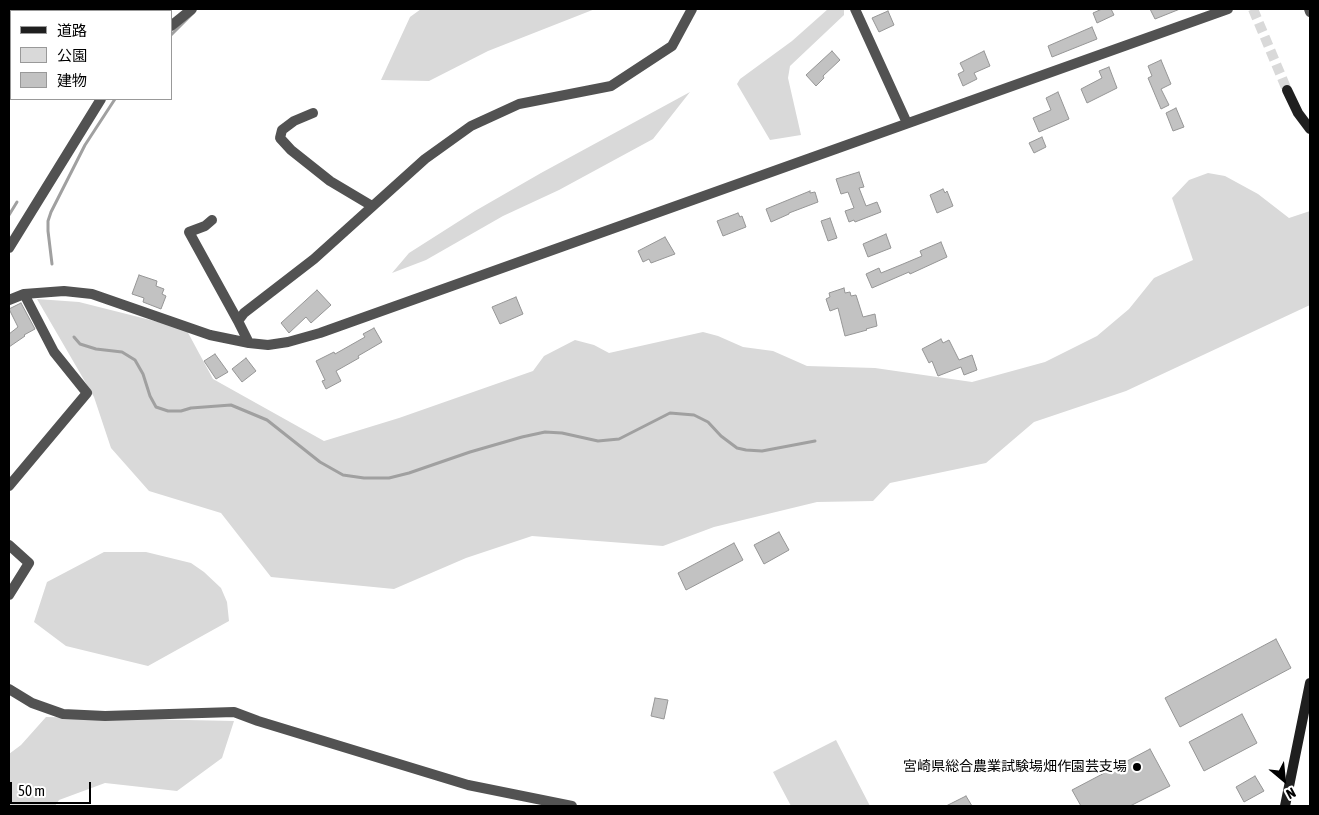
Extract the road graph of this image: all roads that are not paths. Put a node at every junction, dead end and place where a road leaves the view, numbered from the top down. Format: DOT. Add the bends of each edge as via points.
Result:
graph roads {
  1 [pos="692,9"];
  2 [pos="854,9"];
  3 [pos="1228,9"];
  4 [pos="187,10"];
  5 [pos="172,25"];
  6 [pos="1287,90"];
  7 [pos="100,100"];
  8 [pos="313,113"];
  9 [pos="907,123"];
  10 [pos="1310,129"];
  11 [pos="372,206"];
  12 [pos="212,220"];
  13 [pos="9,248"];
  14 [pos="24,294"];
  15 [pos="9,300"];
  16 [pos="238,321"];
  17 [pos="250,343"];
  18 [pos="9,486"];
  19 [pos="9,545"];
  20 [pos="9,594"];
  21 [pos="1310,683"];
  22 [pos="9,689"];
  23 [pos="572,806"];
  24 [pos="1285,806"];
  1 -- 11 [label="street" via="672,46 611,86 518,104 471,126 425,159"];
  2 -- 9 [label="street"];
  3 -- 9 [label="street"];
  4 -- 5 [label="street"];
  6 -- 10 [label="main road"];
  7 -- 13 [label="street"];
  8 -- 11 [label="street" via="282,130 280,138 330,181"];
  9 -- 17 [label="street" via="320,333 275,344"];
  11 -- 16 [label="street" via="314,259 244,312"];
  12 -- 16 [label="street" via="189,232"];
  14 -- 15 [label="street"];
  14 -- 17 [label="street" via="64,291 92,294 210,335"];
  14 -- 18 [label="street" via="54,352 87,393"];
  16 -- 17 [label="street"];
  19 -- 20 [label="street" via="28,563"];
  21 -- 24 [label="main road"];
  22 -- 23 [label="street" via="32,703 63,714 234,712 468,785"];
}
